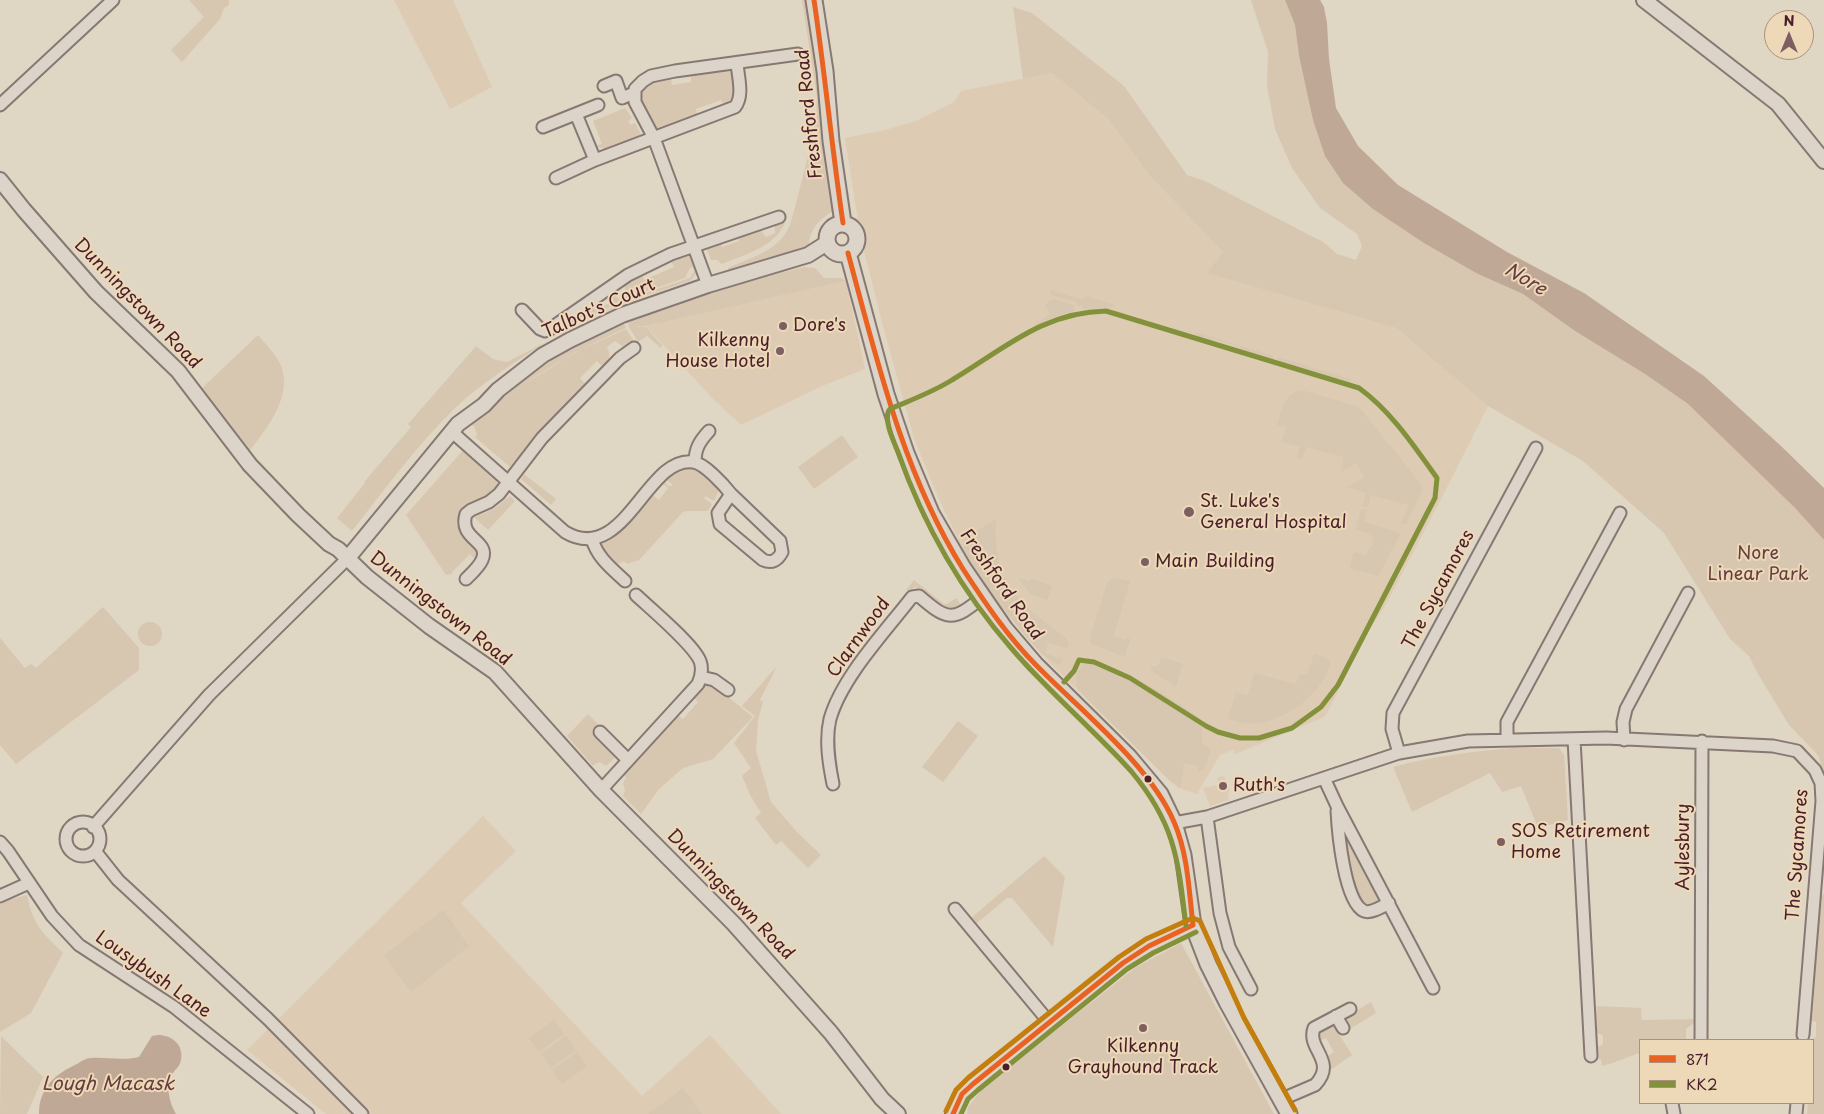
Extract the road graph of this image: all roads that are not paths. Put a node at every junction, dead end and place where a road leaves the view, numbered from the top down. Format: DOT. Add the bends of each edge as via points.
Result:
graph roads {
  1 [pos="113,0"];
  2 [pos="814,0"];
  3 [pos="1644,0"];
  4 [pos="798,54"];
  5 [pos="736,63"];
  6 [pos="604,86"];
  7 [pos="634,93"];
  8 [pos="598,104"];
  9 [pos="0,105"];
  10 [pos="576,114"];
  11 [pos="543,127"];
  12 [pos="654,138"];
  13 [pos="595,160"];
  14 [pos="1824,161"];
  15 [pos="556,178"];
  16 [pos="0,180"];
  17 [pos="779,217"];
  18 [pos="843,223"];
  19 [pos="827,243"];
  20 [pos="695,246"];
  21 [pos="848,253"];
  22 [pos="708,285"];
  23 [pos="522,310"];
  24 [pos="634,348"];
  25 [pos="710,431"];
  26 [pos="451,432"];
  27 [pos="1536,448"];
  28 [pos="695,462"];
  29 [pos="507,482"];
  30 [pos="731,494"];
  31 [pos="1620,513"];
  32 [pos="592,538"];
  33 [pos="347,559"];
  34 [pos="623,575"];
  35 [pos="466,579"];
  36 [pos="1688,592"];
  37 [pos="636,596"];
  38 [pos="983,597"];
  39 [pos="701,677"];
  40 [pos="728,690"];
  41 [pos="600,732"];
  42 [pos="1507,739"];
  43 [pos="1574,739"];
  44 [pos="1624,740"];
  45 [pos="1702,742"];
  46 [pos="1399,753"];
  47 [pos="628,760"];
  48 [pos="1324,778"];
  49 [pos="833,784"];
  50 [pos="601,790"];
  51 [pos="1337,806"];
  52 [pos="1207,817"];
  53 [pos="1174,822"];
  54 [pos="94,827"];
  55 [pos="0,842"];
  56 [pos="95,851"];
  57 [pos="30,883"];
  58 [pos="0,896"];
  59 [pos="1389,903"];
  60 [pos="955,909"];
  61 [pos="1192,925"];
  62 [pos="1433,988"];
  63 [pos="1252,989"];
  64 [pos="1350,1009"];
  65 [pos="1336,1016"];
  66 [pos="1050,1022"];
  67 [pos="1343,1028"];
  68 [pos="1697,1035"];
  69 [pos="1803,1035"];
  70 [pos="1591,1056"];
  71 [pos="1280,1100"];
  72 [pos="308,1114"];
  73 [pos="362,1114"];
  74 [pos="898,1114"];
  75 [pos="952,1114"];
  76 [pos="1289,1114"];
  1 -- 9 [label="street"];
  2 -- 18 [label="main road, Freshford Road"];
  3 -- 14 [label="street" via="1778,104"];
  4 -- 5 [label="street"];
  5 -- 7 [label="street" via="651,76 638,85"];
  5 -- 12 [label="street" via="740,101 736,108"];
  6 -- 7 [label="street" via="616,82 622,98"];
  7 -- 12 [label="street" via="635,102"];
  8 -- 10 [label="street"];
  10 -- 11 [label="street"];
  10 -- 13 [label="street"];
  12 -- 13 [label="street"];
  12 -- 20 [label="street"];
  13 -- 15 [label="street"];
  16 -- 33 [label="street, Dunningstown Road" via="96,292 178,371 250,465 298,516"];
  17 -- 20 [label="street"];
  18 -- 19 [label="main road" via="830,229"];
  18 -- 21 [label="main road" via="853,228 858,238"];
  19 -- 21 [label="main road" via="834,252"];
  19 -- 22 [label="street, Talbot's Court" via="808,254"];
  20 -- 22 [label="street"];
  20 -- 23 [label="street" via="628,275 550,330 540,329"];
  21 -- 38 [label="main road, Freshford Road" via="876,359 922,494"];
  22 -- 26 [label="street, Talbot's Court" via="622,316 543,355"];
  24 -- 29 [label="street" via="617,354"];
  25 -- 28 [label="street" via="699,443"];
  26 -- 29 [label="street"];
  26 -- 33 [label="street, Talbot's Court"];
  27 -- 46 [label="street, The Sycamores" via="1393,713 1392,729"];
  28 -- 30 [label="street" via="721,481"];
  28 -- 32 [label="street" via="684,462 666,472 608,533"];
  29 -- 32 [label="street" via="565,532 573,537"];
  29 -- 35 [label="street" via="489,502 466,514 464,527 479,543 483,554 481,562"];
  30 -- 30 [label="street" via="718,513 720,524 763,560 773,562 779,558 782,552 780,541"];
  31 -- 42 [label="street" via="1507,722"];
  32 -- 34 [label="street" via="595,550"];
  33 -- 50 [label="street, Dunningstown Road" via="429,626 495,672"];
  33 -- 54 [label="street" via="209,694"];
  36 -- 44 [label="street" via="1626,709"];
  37 -- 39 [label="street" via="693,651 702,668"];
  38 -- 49 [label="street, Clarnwood" via="951,616 936,611 919,596 912,596 850,676 837,698 829,731 828,760"];
  38 -- 53 [label="main road, Freshford Road" via="1035,664 1146,777 1160,794"];
  39 -- 40 [label="street" via="714,680"];
  39 -- 47 [label="street"];
  41 -- 47 [label="street"];
  42 -- 43 [label="street"];
  42 -- 46 [label="street" via="1468,741"];
  43 -- 44 [label="street"];
  43 -- 70 [label="street" via="1594,1039"];
  44 -- 45 [label="street"];
  45 -- 68 [label="street, Aylesbury"];
  45 -- 69 [label="street, The Sycamores" via="1773,746 1796,751 1815,770 1821,783"];
  46 -- 48 [label="street"];
  47 -- 50 [label="street"];
  48 -- 51 [label="street"];
  48 -- 52 [label="street"];
  50 -- 74 [label="street, Dunningstown Road" via="734,924"];
  51 -- 59 [label="street"];
  51 -- 59 [label="street" via="1342,861 1358,906 1369,912"];
  52 -- 53 [label="street"];
  52 -- 63 [label="street" via="1220,913 1229,947"];
  53 -- 61 [label="main road, Freshford Road" via="1183,855"];
  54 -- 56 [label="street" via="100,836"];
  54 -- 56 [label="street" via="84,822 76,824 66,837 72,852 80,856 88,856"];
  55 -- 57 [label="street, Lousybush Lane"];
  56 -- 73 [label="street" via="118,880 268,1019"];
  57 -- 58 [label="street"];
  57 -- 72 [label="street, Lousybush Lane" via="52,916 79,945 174,1007"];
  59 -- 62 [label="street"];
  60 -- 66 [label="street"];
  61 -- 66 [label="street" via="1123,963"];
  61 -- 71 [label="main road, Freshford Road" via="1224,996"];
  64 -- 65 [label="street"];
  65 -- 67 [label="street"];
  65 -- 71 [label="street" via="1314,1028 1312,1033 1323,1058 1324,1067 1319,1080"];
  66 -- 75 [label="street" via="962,1094"];
  71 -- 76 [label="main road, Freshford Road"];
}
